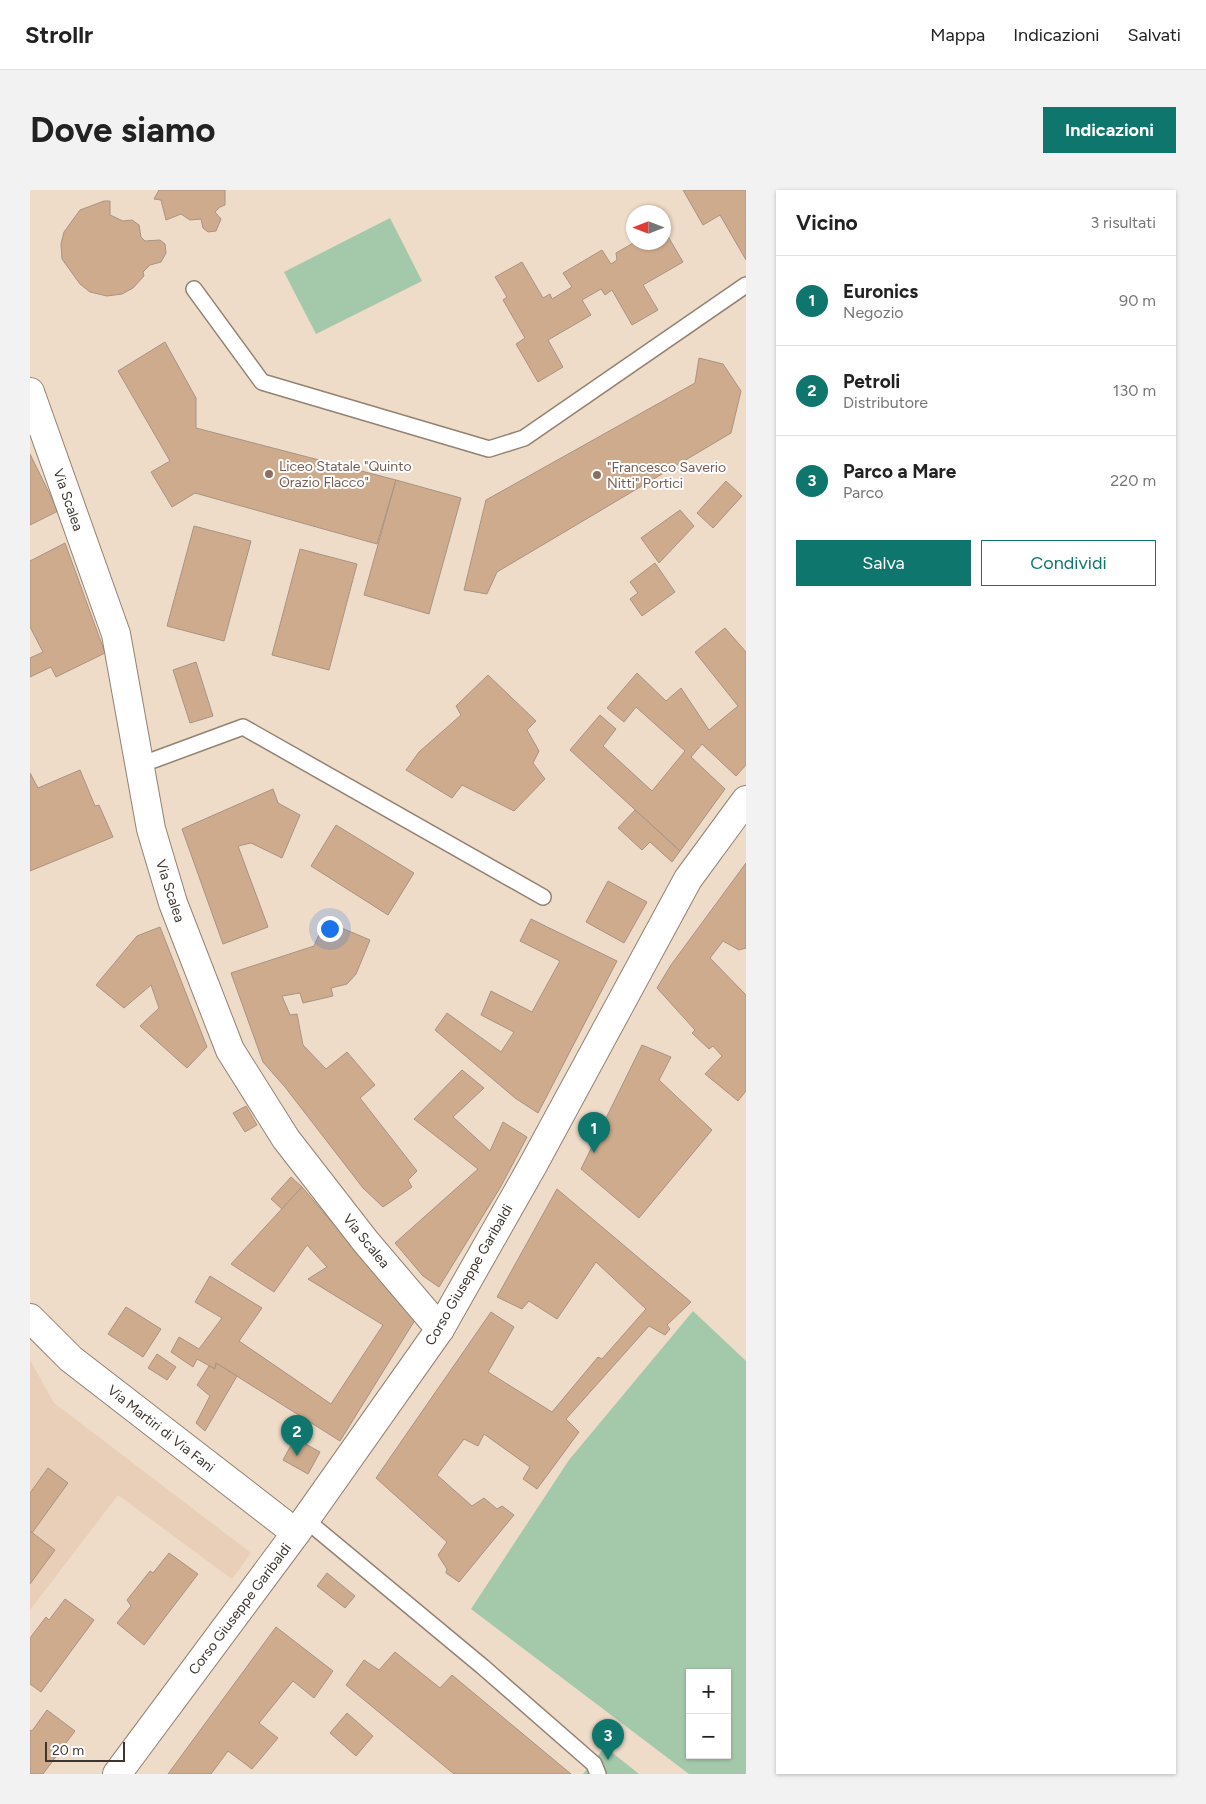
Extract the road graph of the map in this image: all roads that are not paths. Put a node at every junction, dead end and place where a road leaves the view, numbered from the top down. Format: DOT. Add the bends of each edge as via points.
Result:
graph roads {
  1 [pos="746,285"];
  2 [pos="194,289"];
  3 [pos="30,392"];
  4 [pos="140,765"];
  5 [pos="746,800"];
  6 [pos="543,897"];
  7 [pos="30,1318"];
  8 [pos="440,1329"];
  9 [pos="301,1526"];
  10 [pos="117,1774"];
  11 [pos="598,1774"];
  1 -- 2 [label="lane" via="524,438 489,449 262,382"];
  3 -- 4 [label="street, Via Scalea" via="116,634"];
  4 -- 6 [label="lane" via="243,727"];
  4 -- 8 [label="street, Via Scalea" via="151,829 173,903 230,1050 286,1139 366,1242"];
  5 -- 8 [label="street, Corso Giuseppe Garibaldi" via="688,879"];
  7 -- 9 [label="street, Via Martiri di Via Fani" via="71,1360"];
  8 -- 9 [label="street, Corso Giuseppe Garibaldi"];
  9 -- 10 [label="street, Corso Giuseppe Garibaldi"];
  9 -- 11 [label="lane" via="483,1667 587,1757"];
}
